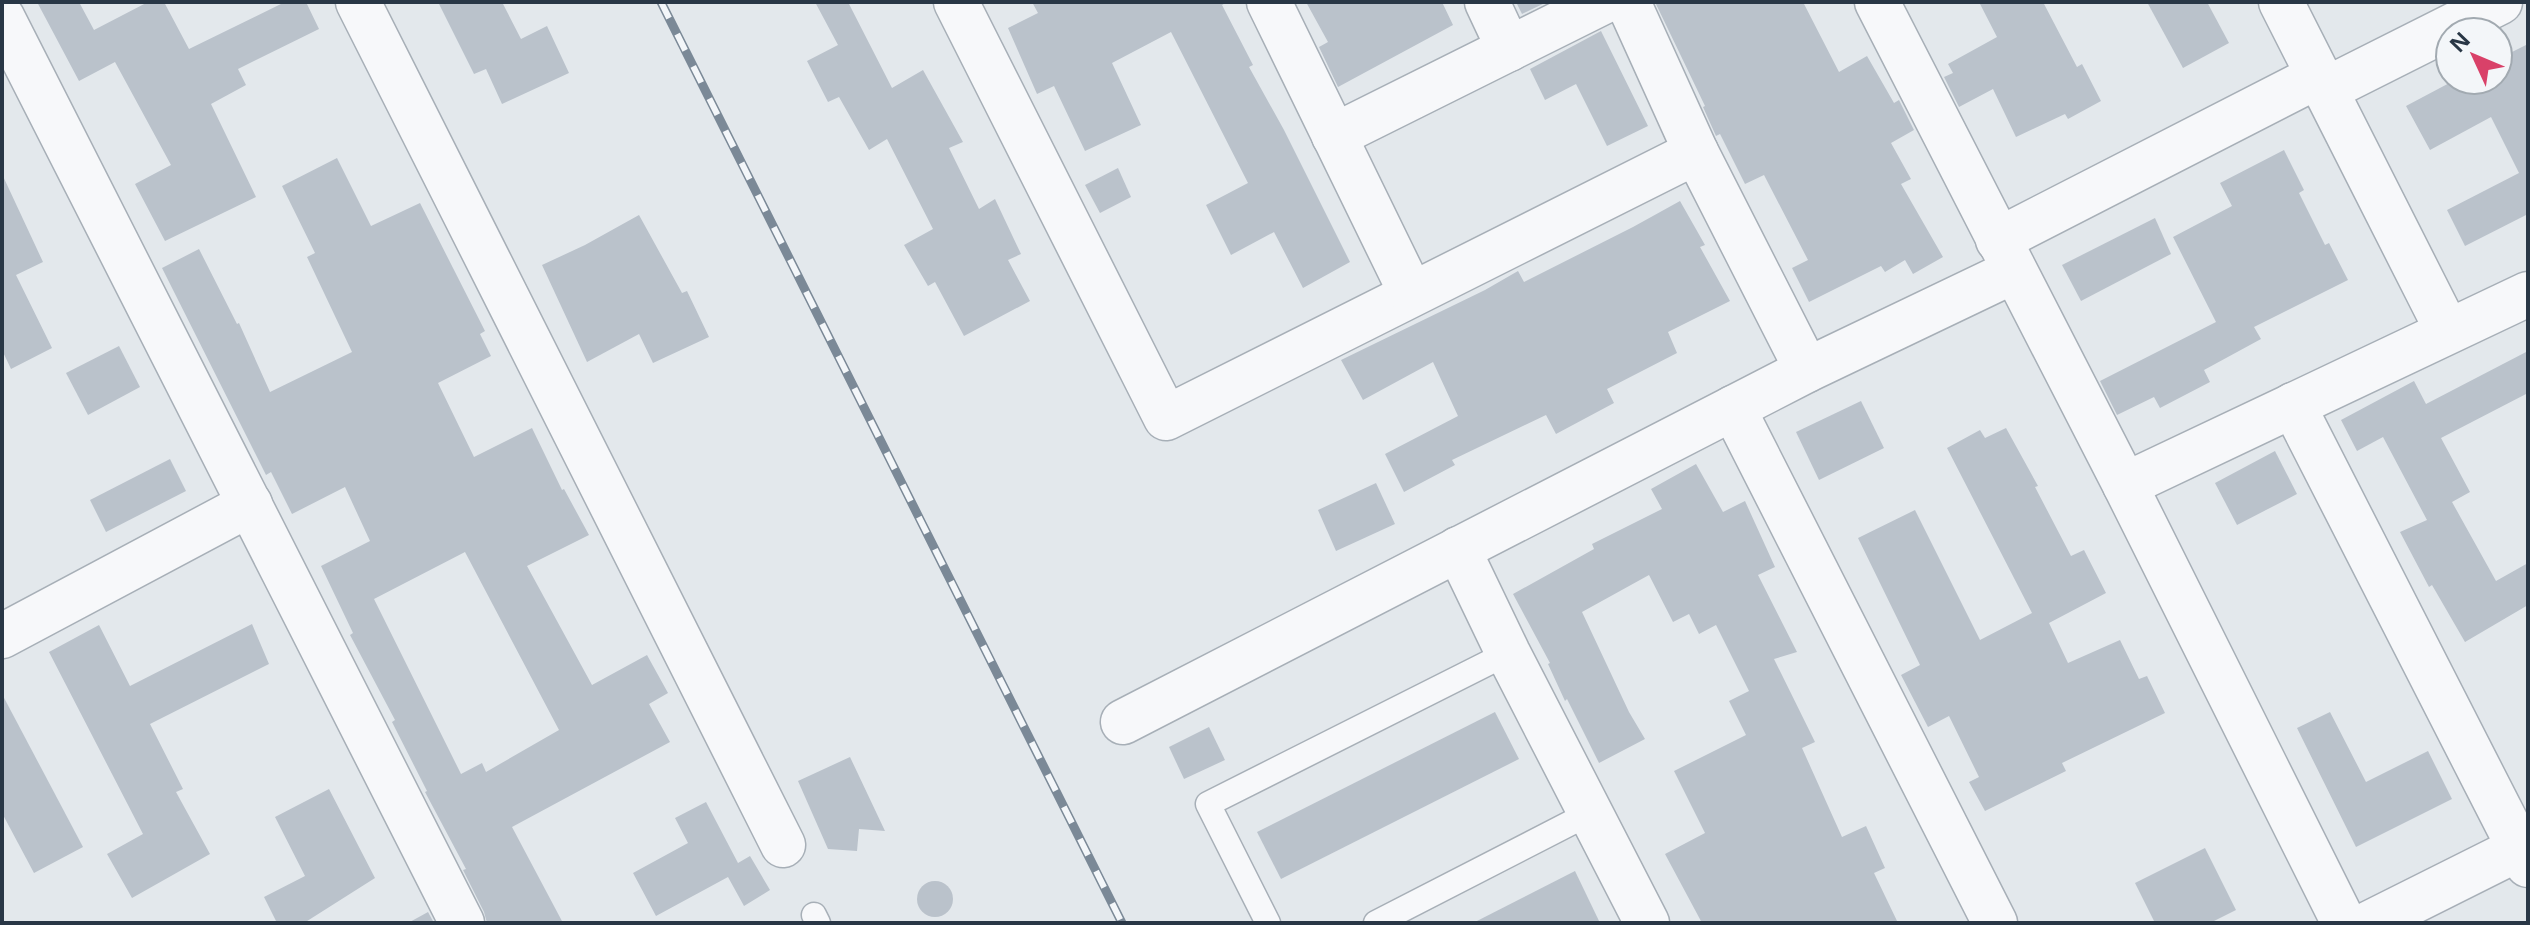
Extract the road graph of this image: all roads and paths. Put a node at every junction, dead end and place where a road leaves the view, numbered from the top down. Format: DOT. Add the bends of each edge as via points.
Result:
graph roads {
  1 [pos="358,2"];
  2 [pos="956,2"];
  3 [pos="1269,2"];
  4 [pos="1487,2"];
  5 [pos="1603,2"];
  6 [pos="1628,2"];
  7 [pos="1877,2"];
  8 [pos="2281,2"];
  9 [pos="2500,2"];
  10 [pos="2,17"];
  11 [pos="1509,49"];
  12 [pos="2322,83"];
  13 [pos="1334,136"];
  14 [pos="1696,152"];
  15 [pos="2006,256"];
  16 [pos="1411,293"];
  17 [pos="2528,294"];
  18 [pos="2447,330"];
  19 [pos="1807,370"];
  20 [pos="2293,405"];
  21 [pos="1733,408"];
  22 [pos="2125,485"];
  23 [pos="250,504"];
  24 [pos="1458,549"];
  25 [pos="2,636"];
  26 [pos="1508,653"];
  27 [pos="1123,722"];
  28 [pos="1590,813"];
  29 [pos="783,845"];
  30 [pos="2525,853"];
  31 [pos="462,923"];
  32 [pos="1268,923"];
  33 [pos="1376,923"];
  34 [pos="1647,923"];
  35 [pos="1995,923"];
  36 [pos="2344,923"];
  37 [pos="2370,923"];
  1 -- 29 [label="street"];
  2 -- 16 [label="street" via="1166,418"];
  3 -- 13 [label="street"];
  4 -- 11 [label="street"];
  5 -- 11 [label="street"];
  6 -- 14 [label="street"];
  7 -- 15 [label="street"];
  8 -- 12 [label="street"];
  9 -- 12 [label="street"];
  10 -- 23 [label="street"];
  11 -- 13 [label="street"];
  12 -- 15 [label="street"];
  12 -- 18 [label="street"];
  13 -- 16 [label="street"];
  14 -- 16 [label="street"];
  14 -- 19 [label="street"];
  15 -- 19 [label="street"];
  15 -- 22 [label="street"];
  17 -- 18 [label="street"];
  18 -- 20 [label="street"];
  19 -- 21 [label="street"];
  20 -- 22 [label="street"];
  20 -- 30 [label="street"];
  21 -- 24 [label="street"];
  21 -- 35 [label="street"];
  22 -- 36 [label="street"];
  23 -- 25 [label="street"];
  23 -- 31 [label="street"];
  24 -- 26 [label="street"];
  24 -- 27 [label="street"];
  26 -- 28 [label="street"];
  26 -- 32 [label="lane" via="1208,804"];
  28 -- 33 [label="lane"];
  28 -- 34 [label="street"];
  30 -- 37 [label="street"];
}
